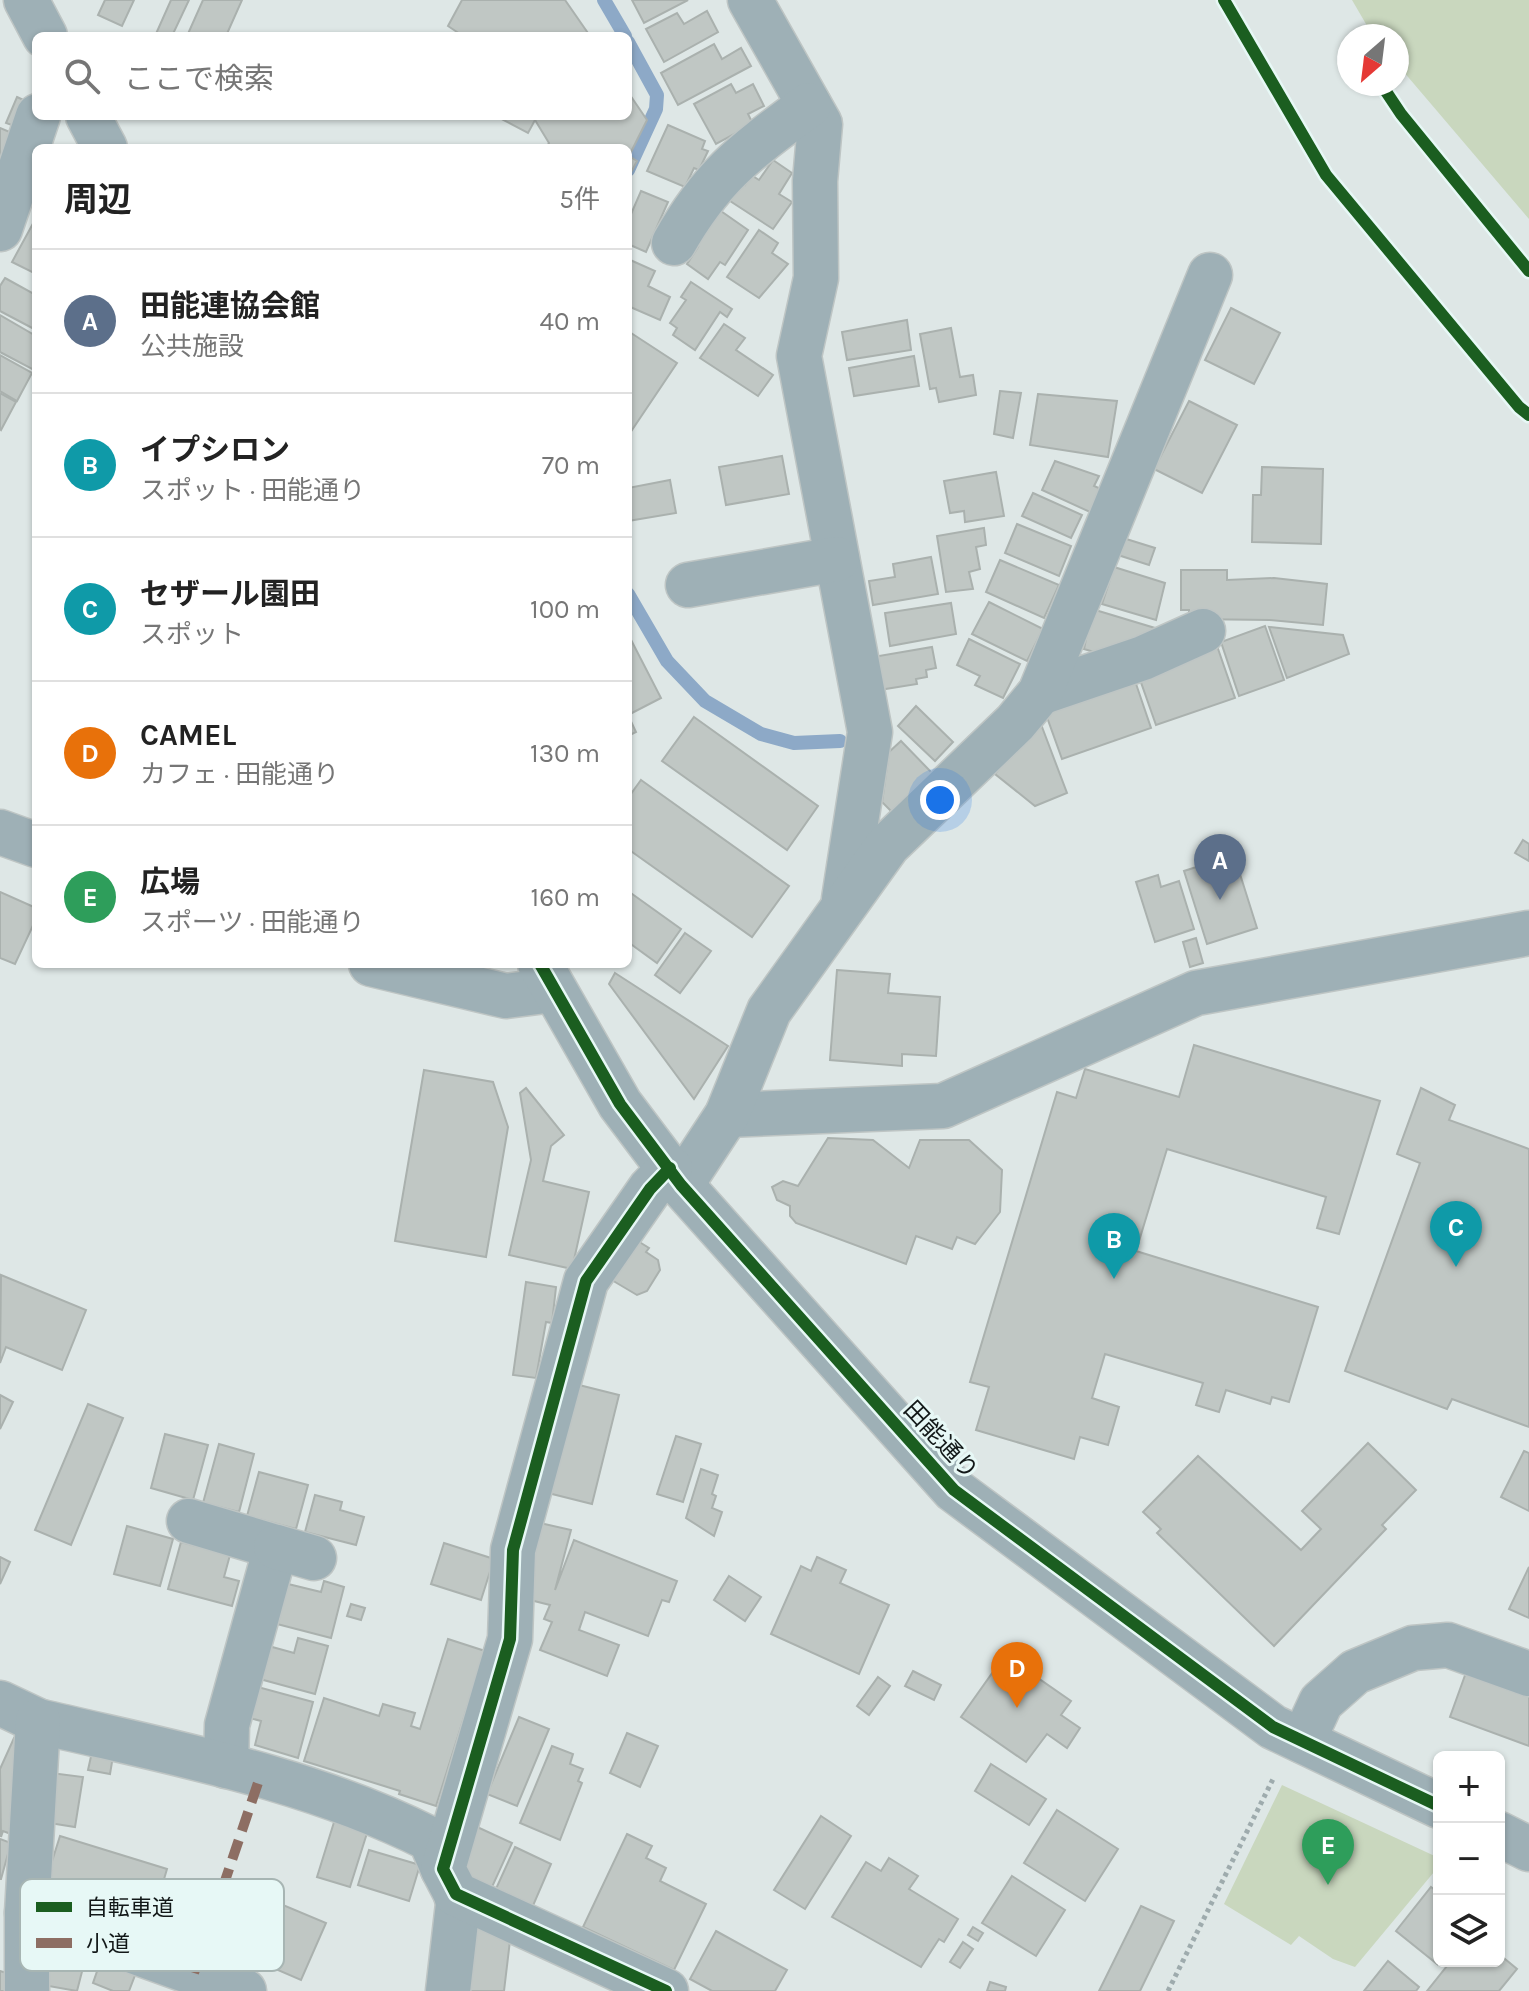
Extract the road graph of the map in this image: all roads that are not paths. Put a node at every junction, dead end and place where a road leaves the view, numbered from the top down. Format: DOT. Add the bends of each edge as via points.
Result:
graph roads {
  1 [pos="26,0"];
  2 [pos="750,0"];
  3 [pos="43,32"];
  4 [pos="809,105"];
  5 [pos="37,120"];
  6 [pos="90,120"];
  7 [pos="103,144"];
  8 [pos="0,229"];
  9 [pos="674,243"];
  10 [pos="1210,275"];
  11 [pos="837,559"];
  12 [pos="688,585"];
  13 [pos="1203,631"];
  14 [pos="1040,693"];
  15 [pos="0,832"];
  16 [pos="32,844"];
  17 [pos="842,909"];
  18 [pos="1529,933"];
  19 [pos="388,968"];
  20 [pos="546,977"];
  21 [pos="727,1115"];
  22 [pos="676,1177"];
  23 [pos="189,1521"];
  24 [pos="1529,1674"];
  25 [pos="19,1712"];
  26 [pos="1292,1753"];
  27 [pos="226,1766"];
  28 [pos="1433,1804"];
  29 [pos="1505,1837"];
  30 [pos="1529,1849"];
  31 [pos="26,1879"];
  32 [pos="449,1881"];
  33 [pos="188,1971"];
  34 [pos="647,1987"];
  35 [pos="244,1991"];
  36 [pos="448,1991"];
  1 -- 3 [label="street"];
  2 -- 4 [label="street"];
  4 -- 9 [label="street" via="731,163"];
  4 -- 11 [label="street" via="820,124 816,278 799,356"];
  5 -- 8 [label="street"];
  6 -- 7 [label="street"];
  10 -- 14 [label="street"];
  11 -- 12 [label="street"];
  11 -- 17 [label="street" via="870,732"];
  13 -- 14 [label="street"];
  14 -- 17 [label="street" via="888,845"];
  15 -- 16 [label="street"];
  17 -- 21 [label="street" via="769,1011"];
  18 -- 21 [label="street" via="1196,993 943,1106"];
  19 -- 20 [label="street" via="506,996"];
  20 -- 22 [label="street, 田能通り" via="620,1104"];
  21 -- 22 [label="street"];
  22 -- 26 [label="street, 田能通り" via="954,1490 1273,1727"];
  22 -- 32 [label="street" via="650,1189 586,1281 513,1550 510,1639"];
  23 -- 27 [label="street" via="295,1552 227,1725"];
  24 -- 26 [label="street" via="1448,1645 1413,1648 1355,1672 1321,1702"];
  25 -- 27 [label="street"];
  25 -- 31 [label="street"];
  26 -- 28 [label="street, 田能通り"];
  27 -- 32 [label="street" via="373,1810 430,1839"];
  29 -- 30 [label="street"];
  32 -- 34 [label="street"];
  32 -- 36 [label="street" via="458,1904"];
  33 -- 35 [label="street"];
}
